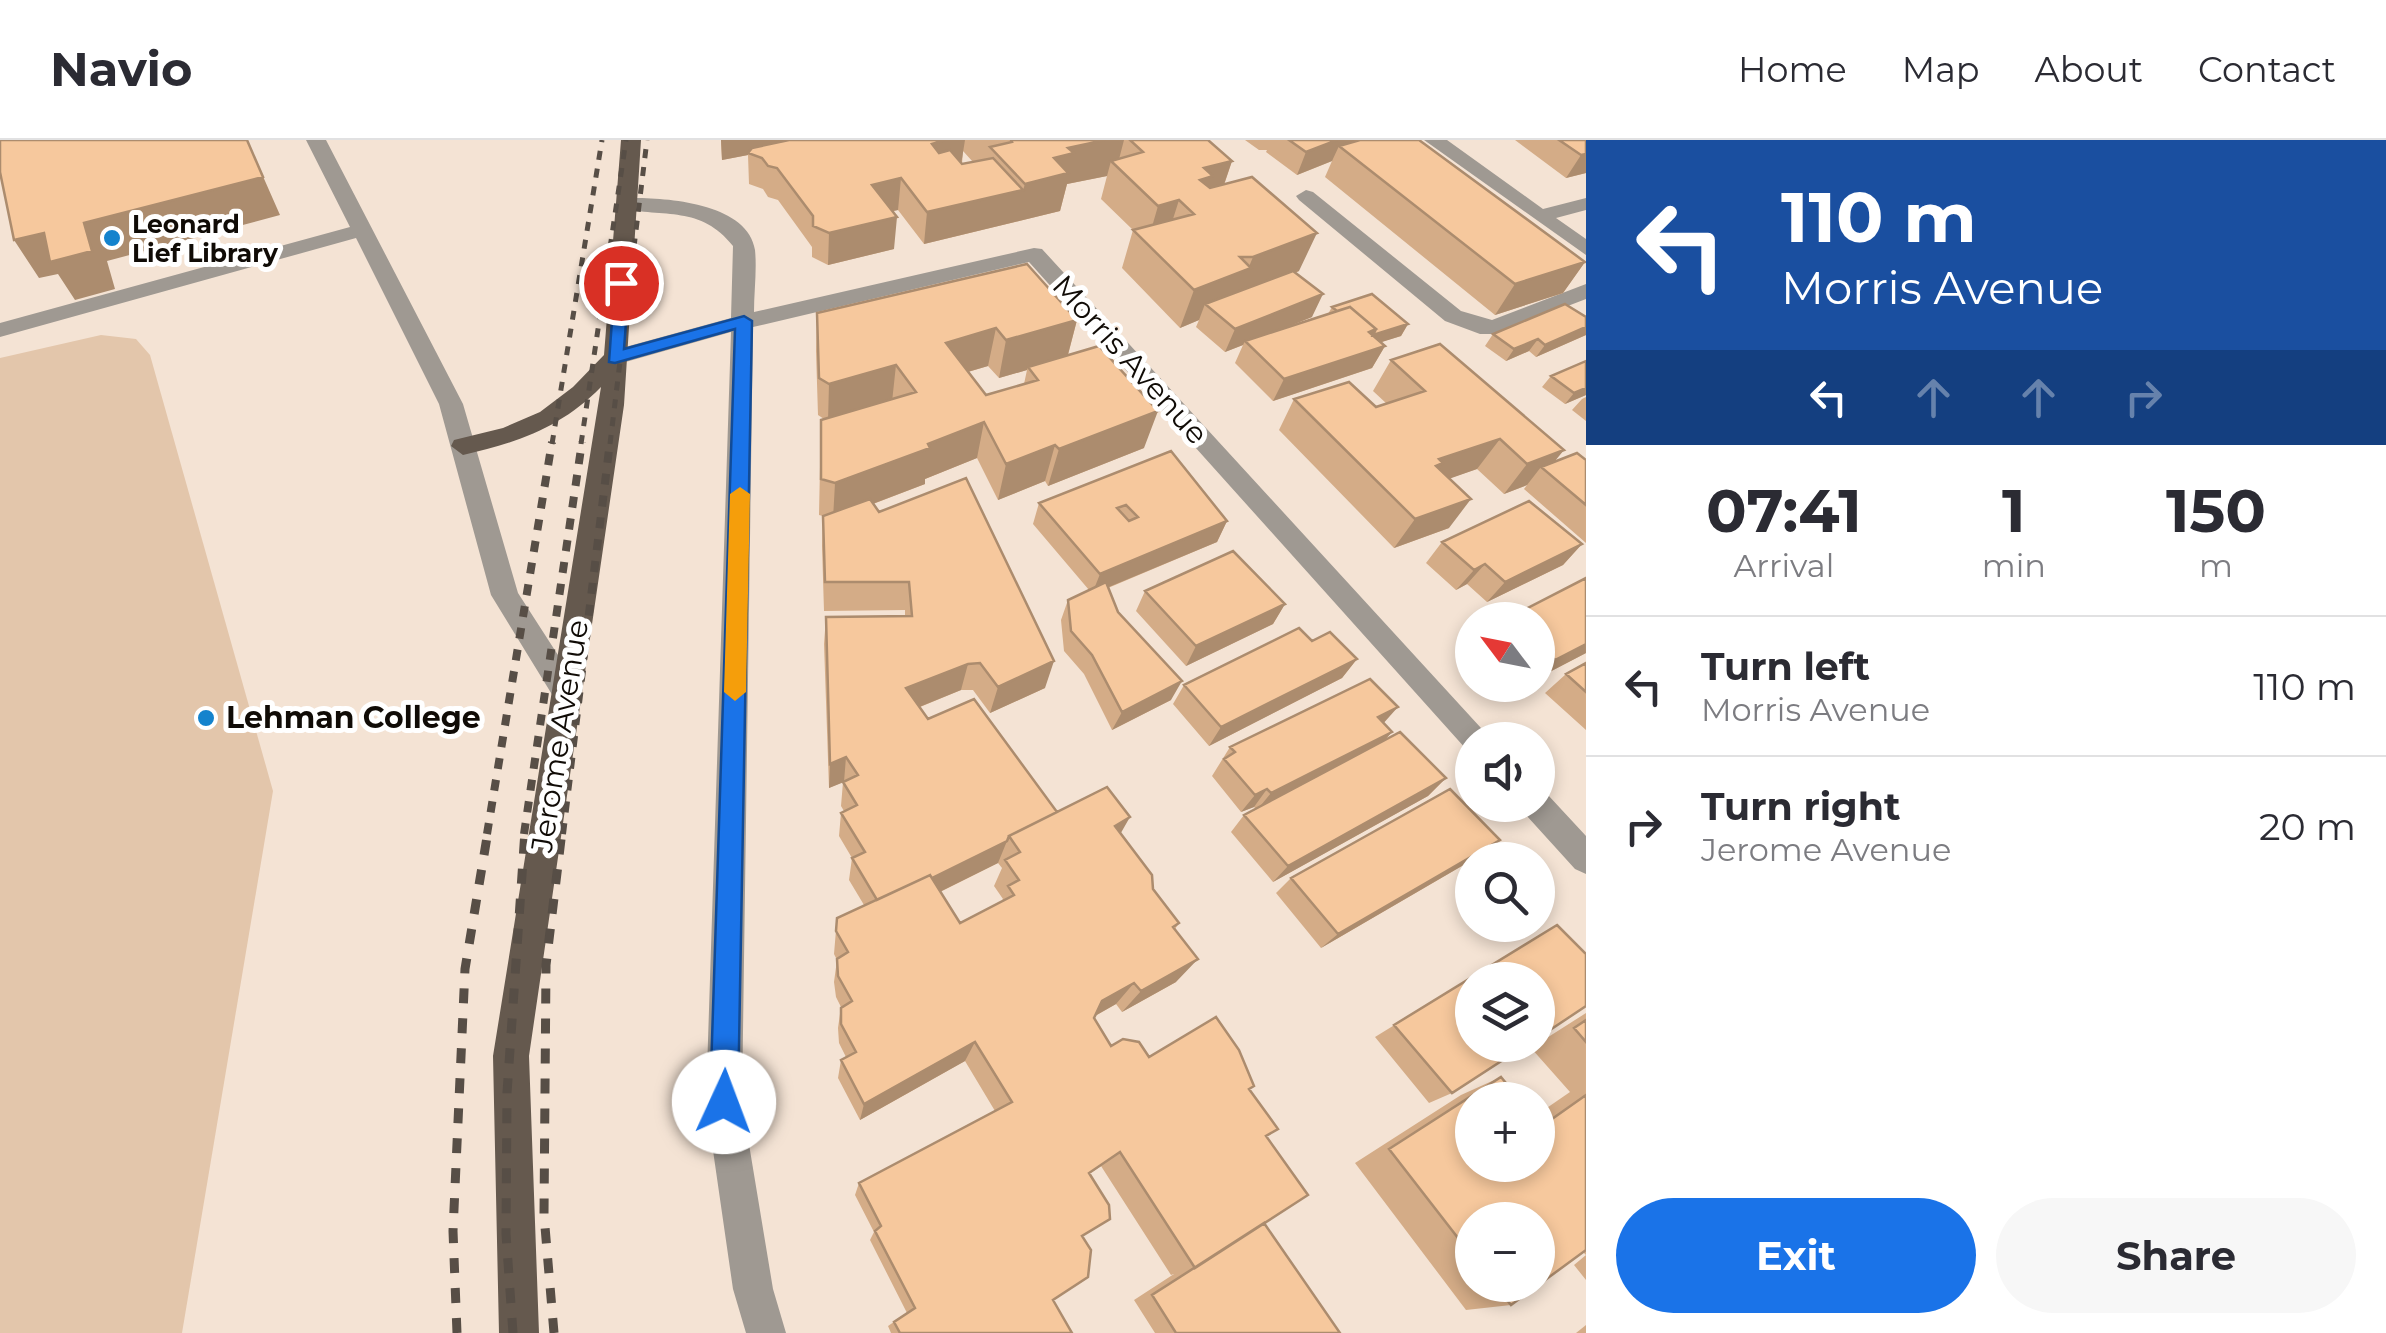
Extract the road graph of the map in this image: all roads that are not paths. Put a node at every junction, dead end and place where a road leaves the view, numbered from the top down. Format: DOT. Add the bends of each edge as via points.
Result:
graph roads {
  1 [pos="316,140"];
  2 [pos="631,140"];
  3 [pos="1434,140"];
  4 [pos="1306,196"];
  5 [pos="626,204"];
  6 [pos="1586,204"];
  7 [pos="1540,216"];
  8 [pos="362,230"];
  9 [pos="1586,249"];
  10 [pos="1586,291"];
  11 [pos="744,321"];
  12 [pos="0,330"];
  13 [pos="615,358"];
  14 [pos="463,446"];
  15 [pos="566,692"];
  16 [pos="1461,722"];
  17 [pos="1552,822"];
  18 [pos="1586,859"];
  19 [pos="520,1333"];
  20 [pos="766,1333"];
  1 -- 8 [label="street"];
  2 -- 5 [label="main road, Jerome Avenue"];
  3 -- 7 [label="street"];
  4 -- 10 [label="street" via="1453,316 1480,327"];
  5 -- 11 [label="street" via="684,206 734,231 744,246"];
  5 -- 13 [label="main road, Jerome Avenue"];
  6 -- 7 [label="street"];
  7 -- 9 [label="street"];
  8 -- 12 [label="street"];
  8 -- 14 [label="street" via="451,404"];
  11 -- 13 [label="street, Morris Avenue"];
  11 -- 16 [label="street, Morris Avenue" via="1034,254"];
  11 -- 20 [label="street" via="724,1102"];
  13 -- 14 [label="main road" via="552,418 510,437"];
  13 -- 15 [label="main road, Jerome Avenue"];
  14 -- 15 [label="street" via="505,595"];
  15 -- 19 [label="main road, Jerome Avenue" via="512,1056"];
  17 -- 18 [label="street"];
}
